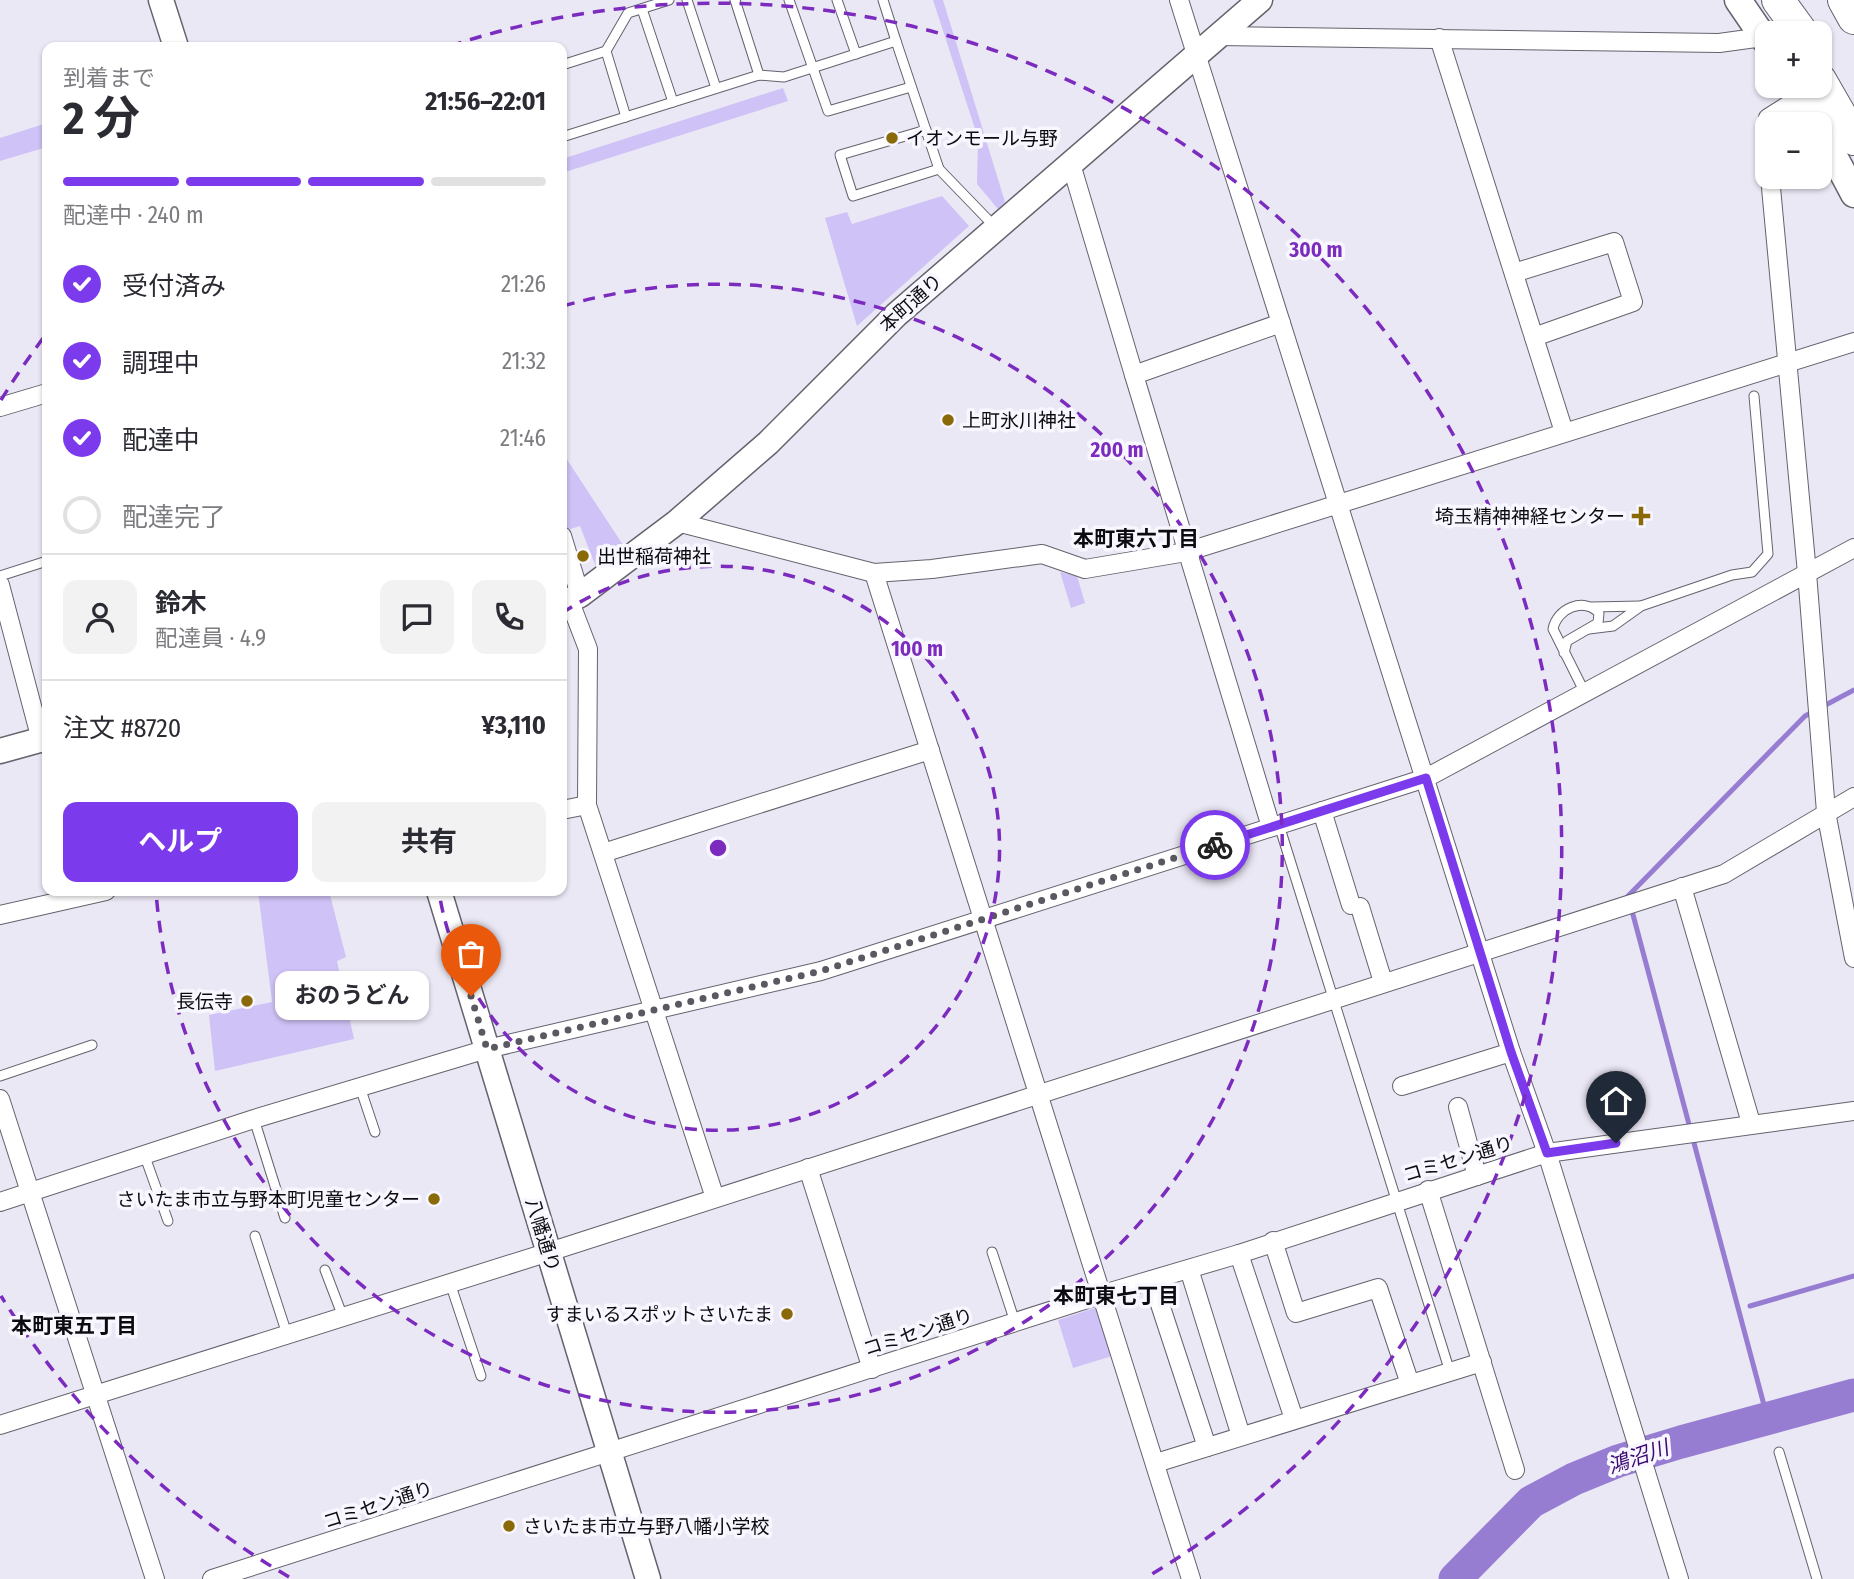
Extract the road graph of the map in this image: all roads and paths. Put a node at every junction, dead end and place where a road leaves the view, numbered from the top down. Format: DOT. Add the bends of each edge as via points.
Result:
graph roads {
  1 [pos="161,0"];
  2 [pos="669,0"];
  3 [pos="687,0"];
  4 [pos="735,0"];
  5 [pos="789,0"];
  6 [pos="837,0"];
  7 [pos="883,0"];
  8 [pos="1179,0"];
  9 [pos="1260,0"];
  10 [pos="1738,0"];
  11 [pos="1767,0"];
  12 [pos="1778,0"];
  13 [pos="1844,0"];
  14 [pos="642,9"];
  15 [pos="1854,18"];
  16 [pos="1757,21"];
  17 [pos="1770,21"];
  18 [pos="1793,21"];
  19 [pos="1220,36"];
  20 [pos="1439,38"];
  21 [pos="1755,40"];
  22 [pos="896,41"];
  23 [pos="174,42"];
  24 [pos="606,51"];
  25 [pos="856,54"];
  26 [pos="1197,56"];
  27 [pos="567,63"];
  28 [pos="813,68"];
  29 [pos="759,75"];
  30 [pos="1832,80"];
  31 [pos="911,87"];
  32 [pos="716,88"];
  33 [pos="1792,98"];
  34 [pos="1815,98"];
  35 [pos="673,102"];
  36 [pos="1776,112"];
  37 [pos="1854,115"];
  38 [pos="626,117"];
  39 [pos="926,130"];
  40 [pos="567,135"];
  41 [pos="1854,139"];
  42 [pos="1832,153"];
  43 [pos="1072,164"];
  44 [pos="939,169"];
  45 [pos="1771,189"];
  46 [pos="1854,194"];
  47 [pos="996,228"];
  48 [pos="1514,273"];
  49 [pos="1281,323"];
  50 [pos="1534,337"];
  51 [pos="1854,342"];
  52 [pos="1787,363"];
  53 [pos="1134,375"];
  54 [pos="42,394"];
  55 [pos="1754,396"];
  56 [pos="0,407"];
  57 [pos="1564,432"];
  58 [pos="1340,502"];
  59 [pos="677,522"];
  60 [pos="1854,548"];
  61 [pos="1186,552"];
  62 [pos="42,563"];
  63 [pos="567,572"];
  64 [pos="874,573"];
  65 [pos="1807,573"];
  66 [pos="0,576"];
  67 [pos="0,585"];
  68 [pos="571,600"];
  69 [pos="1641,606"];
  70 [pos="1592,607"];
  71 [pos="1590,629"];
  72 [pos="1564,653"];
  73 [pos="1585,693"];
  74 [pos="42,732"];
  75 [pos="42,740"];
  76 [pos="930,750"];
  77 [pos="0,751"];
  78 [pos="1426,778"];
  79 [pos="1854,797"];
  80 [pos="587,805"];
  81 [pos="567,809"];
  82 [pos="1322,811"];
  83 [pos="1826,812"];
  84 [pos="1275,826"];
  85 [pos="603,853"];
  86 [pos="1682,887"];
  87 [pos="84,896"];
  88 [pos="441,896"];
  89 [pos="0,915"];
  90 [pos="983,918"];
  91 [pos="1480,951"];
  92 [pos="1854,958"];
  93 [pos="1383,982"];
  94 [pos="1332,997"];
  95 [pos="655,1012"];
  96 [pos="92,1045"];
  97 [pos="487,1049"];
  98 [pos="1511,1052"];
  99 [pos="0,1076"];
  100 [pos="1402,1086"];
  101 [pos="360,1087"];
  102 [pos="1038,1094"];
  103 [pos="0,1099"];
  104 [pos="1458,1107"];
  105 [pos="1854,1111"];
  106 [pos="254,1119"];
  107 [pos="1751,1123"];
  108 [pos="375,1132"];
  109 [pos="1547,1153"];
  110 [pos="144,1154"];
  111 [pos="808,1168"];
  112 [pos="1477,1176"];
  113 [pos="1428,1191"];
  114 [pos="33,1192"];
  115 [pos="715,1198"];
  116 [pos="1395,1201"];
  117 [pos="0,1202"];
  118 [pos="285,1218"];
  119 [pos="168,1221"];
  120 [pos="255,1236"];
  121 [pos="1273,1241"];
  122 [pos="549,1252"];
  123 [pos="992,1252"];
  124 [pos="1239,1254"];
  125 [pos="1189,1269"];
  126 [pos="325,1270"];
  127 [pos="1152,1280"];
  128 [pos="450,1283"];
  129 [pos="1100,1295"];
  130 [pos="343,1317"];
  131 [pos="1015,1322"];
  132 [pos="287,1335"];
  133 [pos="1482,1362"];
  134 [pos="872,1369"];
  135 [pos="1450,1372"];
  136 [pos="481,1376"];
  137 [pos="1410,1384"];
  138 [pos="96,1394"];
  139 [pos="1294,1419"];
  140 [pos="0,1424"];
  141 [pos="1241,1436"];
  142 [pos="1207,1447"];
  143 [pos="1780,1452"];
  144 [pos="610,1454"];
  145 [pos="1156,1463"];
  146 [pos="1515,1469"];
  147 [pos="155,1579"];
  148 [pos="212,1579"];
  149 [pos="648,1579"];
  150 [pos="1191,1579"];
  151 [pos="1679,1579"];
  152 [pos="1817,1579"];
  1 -- 23 [label="main road"];
  2 -- 14 [label="lane"];
  3 -- 32 [label="lane"];
  4 -- 29 [label="lane"];
  5 -- 28 [label="lane"];
  6 -- 25 [label="lane"];
  7 -- 22 [label="lane"];
  8 -- 26 [label="street"];
  9 -- 19 [label="main road, 本町通り"];
  10 -- 16 [label="main road"];
  11 -- 17 [label="highway"];
  12 -- 18 [label="highway"];
  13 -- 15 [label="highway"];
  14 -- 24 [label="lane" via="628,13"];
  14 -- 35 [label="lane"];
  19 -- 20 [label="street"];
  19 -- 26 [label="main road, 本町通り"];
  20 -- 21 [label="street"];
  20 -- 48 [label="street"];
  22 -- 25 [label="lane"];
  22 -- 31 [label="lane"];
  24 -- 27 [label="lane"];
  24 -- 38 [label="lane"];
  25 -- 28 [label="lane"];
  26 -- 43 [label="main road, 本町通り"];
  26 -- 49 [label="street"];
  28 -- 29 [label="lane" via="784,77"];
  28 -- 31 [label="lane" via="828,111"];
  29 -- 32 [label="lane"];
  30 -- 37 [label="highway"];
  31 -- 39 [label="lane"];
  32 -- 35 [label="lane"];
  33 -- 36 [label="street"];
  34 -- 41 [label="highway"];
  35 -- 38 [label="lane"];
  38 -- 40 [label="lane"];
  39 -- 44 [label="lane"];
  39 -- 44 [label="lane" via="840,155 853,196"];
  42 -- 46 [label="main road"];
  43 -- 47 [label="main road, 本町通り"];
  43 -- 53 [label="street"];
  44 -- 47 [label="lane"];
  45 -- 52 [label="street"];
  47 -- 59 [label="main road, 本町通り" via="896,315 768,443"];
  48 -- 50 [label="street"];
  48 -- 50 [label="street" via="1614,242 1633,302"];
  49 -- 53 [label="street"];
  49 -- 58 [label="street"];
  50 -- 57 [label="street"];
  51 -- 52 [label="street"];
  52 -- 57 [label="street"];
  52 -- 65 [label="street"];
  53 -- 61 [label="street"];
  54 -- 56 [label="street"];
  55 -- 69 [label="lane" via="1768,554 1752,572"];
  57 -- 58 [label="street"];
  58 -- 61 [label="street"];
  58 -- 78 [label="street"];
  59 -- 64 [label="street"];
  59 -- 68 [label="main road, 本町通り"];
  60 -- 65 [label="street"];
  61 -- 64 [label="street" via="1085,569 1042,554"];
  61 -- 84 [label="street"];
  62 -- 66 [label="lane"];
  63 -- 68 [label="street"];
  64 -- 76 [label="street"];
  65 -- 73 [label="street"];
  65 -- 83 [label="street"];
  67 -- 74 [label="street"];
  68 -- 80 [label="street" via="588,649"];
  69 -- 70 [label="lane"];
  69 -- 71 [label="lane" via="1613,626"];
  70 -- 71 [label="lane" via="1599,618"];
  70 -- 72 [label="lane" via="1573,606 1554,623"];
  71 -- 72 [label="lane" via="1567,641"];
  72 -- 73 [label="lane"];
  73 -- 78 [label="street"];
  75 -- 77 [label="main road"];
  76 -- 85 [label="street"];
  76 -- 90 [label="street"];
  78 -- 82 [label="street"];
  78 -- 91 [label="street"];
  79 -- 83 [label="street"];
  80 -- 81 [label="street"];
  80 -- 85 [label="street"];
  82 -- 84 [label="street"];
  82 -- 93 [label="street"];
  83 -- 86 [label="street" via="1724,874"];
  83 -- 92 [label="street"];
  84 -- 90 [label="street"];
  84 -- 94 [label="lane"];
  85 -- 95 [label="street"];
  86 -- 91 [label="street"];
  86 -- 107 [label="street"];
  87 -- 89 [label="street"];
  88 -- 97 [label="main road, 八幡通り"];
  90 -- 95 [label="street" via="821,971"];
  90 -- 102 [label="street"];
  91 -- 93 [label="street"];
  91 -- 98 [label="street"];
  93 -- 94 [label="street"];
  94 -- 102 [label="street"];
  94 -- 116 [label="lane"];
  95 -- 97 [label="street"];
  95 -- 115 [label="street"];
  96 -- 99 [label="lane"];
  97 -- 101 [label="street"];
  97 -- 122 [label="main road, 八幡通り"];
  98 -- 100 [label="street"];
  98 -- 109 [label="street"];
  101 -- 106 [label="street"];
  101 -- 108 [label="lane"];
  102 -- 111 [label="street"];
  102 -- 129 [label="street"];
  103 -- 114 [label="street"];
  104 -- 112 [label="street"];
  105 -- 107 [label="street, コミセン通り"];
  106 -- 110 [label="street"];
  106 -- 118 [label="lane"];
  107 -- 109 [label="street, コミセン通り"];
  109 -- 112 [label="street, コミセン通り"];
  109 -- 151 [label="street"];
  110 -- 114 [label="street"];
  110 -- 119 [label="lane"];
  111 -- 115 [label="street"];
  111 -- 134 [label="street"];
  112 -- 113 [label="street, コミセン通り"];
  113 -- 116 [label="street, コミセン通り"];
  113 -- 133 [label="street"];
  114 -- 117 [label="street"];
  114 -- 138 [label="street"];
  115 -- 122 [label="street"];
  116 -- 121 [label="street, コミセン通り"];
  116 -- 135 [label="lane"];
  120 -- 132 [label="lane"];
  121 -- 124 [label="street, コミセン通り"];
  121 -- 137 [label="street" via="1296,1313 1378,1288"];
  122 -- 128 [label="street"];
  122 -- 144 [label="main road, 八幡通り"];
  123 -- 131 [label="lane"];
  124 -- 125 [label="street, コミセン通り"];
  124 -- 139 [label="street"];
  125 -- 127 [label="street, コミセン通り"];
  125 -- 141 [label="street"];
  126 -- 130 [label="lane"];
  127 -- 129 [label="street, コミセン通り"];
  127 -- 142 [label="street"];
  128 -- 130 [label="street"];
  128 -- 136 [label="lane"];
  129 -- 131 [label="street, コミセン通り"];
  129 -- 145 [label="street"];
  130 -- 132 [label="street"];
  131 -- 134 [label="street, コミセン通り"];
  132 -- 138 [label="street"];
  133 -- 135 [label="street"];
  133 -- 146 [label="street"];
  134 -- 144 [label="street, コミセン通り"];
  135 -- 137 [label="street"];
  137 -- 139 [label="street"];
  138 -- 140 [label="street"];
  138 -- 147 [label="street"];
  139 -- 141 [label="street"];
  141 -- 142 [label="street"];
  142 -- 145 [label="street"];
  143 -- 152 [label="lane"];
  144 -- 148 [label="street, コミセン通り"];
  144 -- 149 [label="main road, 八幡通り"];
  145 -- 150 [label="street"];
}
